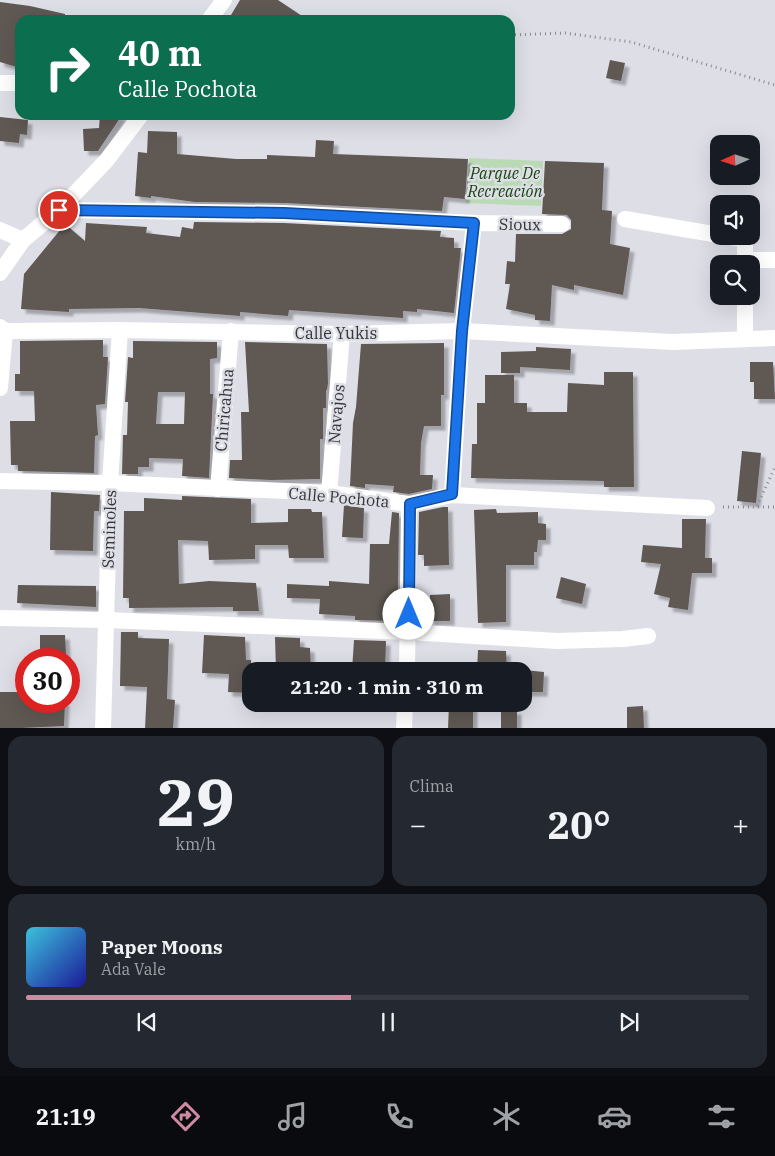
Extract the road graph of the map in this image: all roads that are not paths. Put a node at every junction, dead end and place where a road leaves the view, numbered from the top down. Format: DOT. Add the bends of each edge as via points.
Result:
graph roads {
  1 [pos="224,0"];
  2 [pos="213,15"];
  3 [pos="0,83"];
  4 [pos="15,83"];
  5 [pos="137,120"];
  6 [pos="59,210"];
  7 [pos="625,218"];
  8 [pos="474,223"];
  9 [pos="562,224"];
  10 [pos="0,230"];
  11 [pos="710,233"];
  12 [pos="23,240"];
  13 [pos="775,260"];
  14 [pos="760,261"];
  15 [pos="0,273"];
  16 [pos="745,305"];
  17 [pos="2,329"];
  18 [pos="120,330"];
  19 [pos="462,331"];
  20 [pos="230,332"];
  21 [pos="342,334"];
  22 [pos="775,338"];
  23 [pos="745,340"];
  24 [pos="0,388"];
  25 [pos="0,482"];
  26 [pos="110,483"];
  27 [pos="218,489"];
  28 [pos="329,493"];
  29 [pos="452,494"];
  30 [pos="410,504"];
  31 [pos="707,508"];
  32 [pos="0,618"];
  33 [pos="106,620"];
  34 [pos="409,632"];
  35 [pos="648,636"];
  36 [pos="407,662"];
  37 [pos="405,712"];
  38 [pos="104,728"];
  39 [pos="404,728"];
  1 -- 2 [label="street"];
  3 -- 4 [label="street"];
  5 -- 6 [label="street" via="106,161"];
  6 -- 8 [label="street, Sioux" via="284,213"];
  6 -- 12 [label="street"];
  7 -- 11 [label="street"];
  8 -- 9 [label="street, Sioux"];
  8 -- 19 [label="street"];
  10 -- 12 [label="street"];
  12 -- 15 [label="street"];
  13 -- 14 [label="street"];
  16 -- 23 [label="street"];
  17 -- 18 [label="street, Calle Yukis"];
  17 -- 24 [label="street"];
  18 -- 20 [label="street, Calle Yukis"];
  18 -- 26 [label="street, Seminoles"];
  19 -- 21 [label="street, Calle Yukis"];
  19 -- 23 [label="street, Calle Yukis" via="673,342"];
  19 -- 29 [label="street"];
  20 -- 21 [label="street, Calle Yukis"];
  20 -- 27 [label="street, Chiricahua"];
  21 -- 28 [label="street, Navajos"];
  22 -- 23 [label="street, Calle Yukis"];
  25 -- 26 [label="street, Calle Pochota"];
  26 -- 27 [label="street, Calle Pochota"];
  26 -- 33 [label="street, Seminoles"];
  27 -- 28 [label="street, Calle Pochota"];
  28 -- 30 [label="street, Calle Pochota"];
  29 -- 30 [label="street, Calle Pochota"];
  29 -- 31 [label="street, Calle Pochota"];
  30 -- 34 [label="street"];
  32 -- 33 [label="street"];
  33 -- 34 [label="street"];
  33 -- 38 [label="street, Seminoles"];
  34 -- 35 [label="street" via="572,641"];
  34 -- 36 [label="street"];
  37 -- 39 [label="street"];
}
